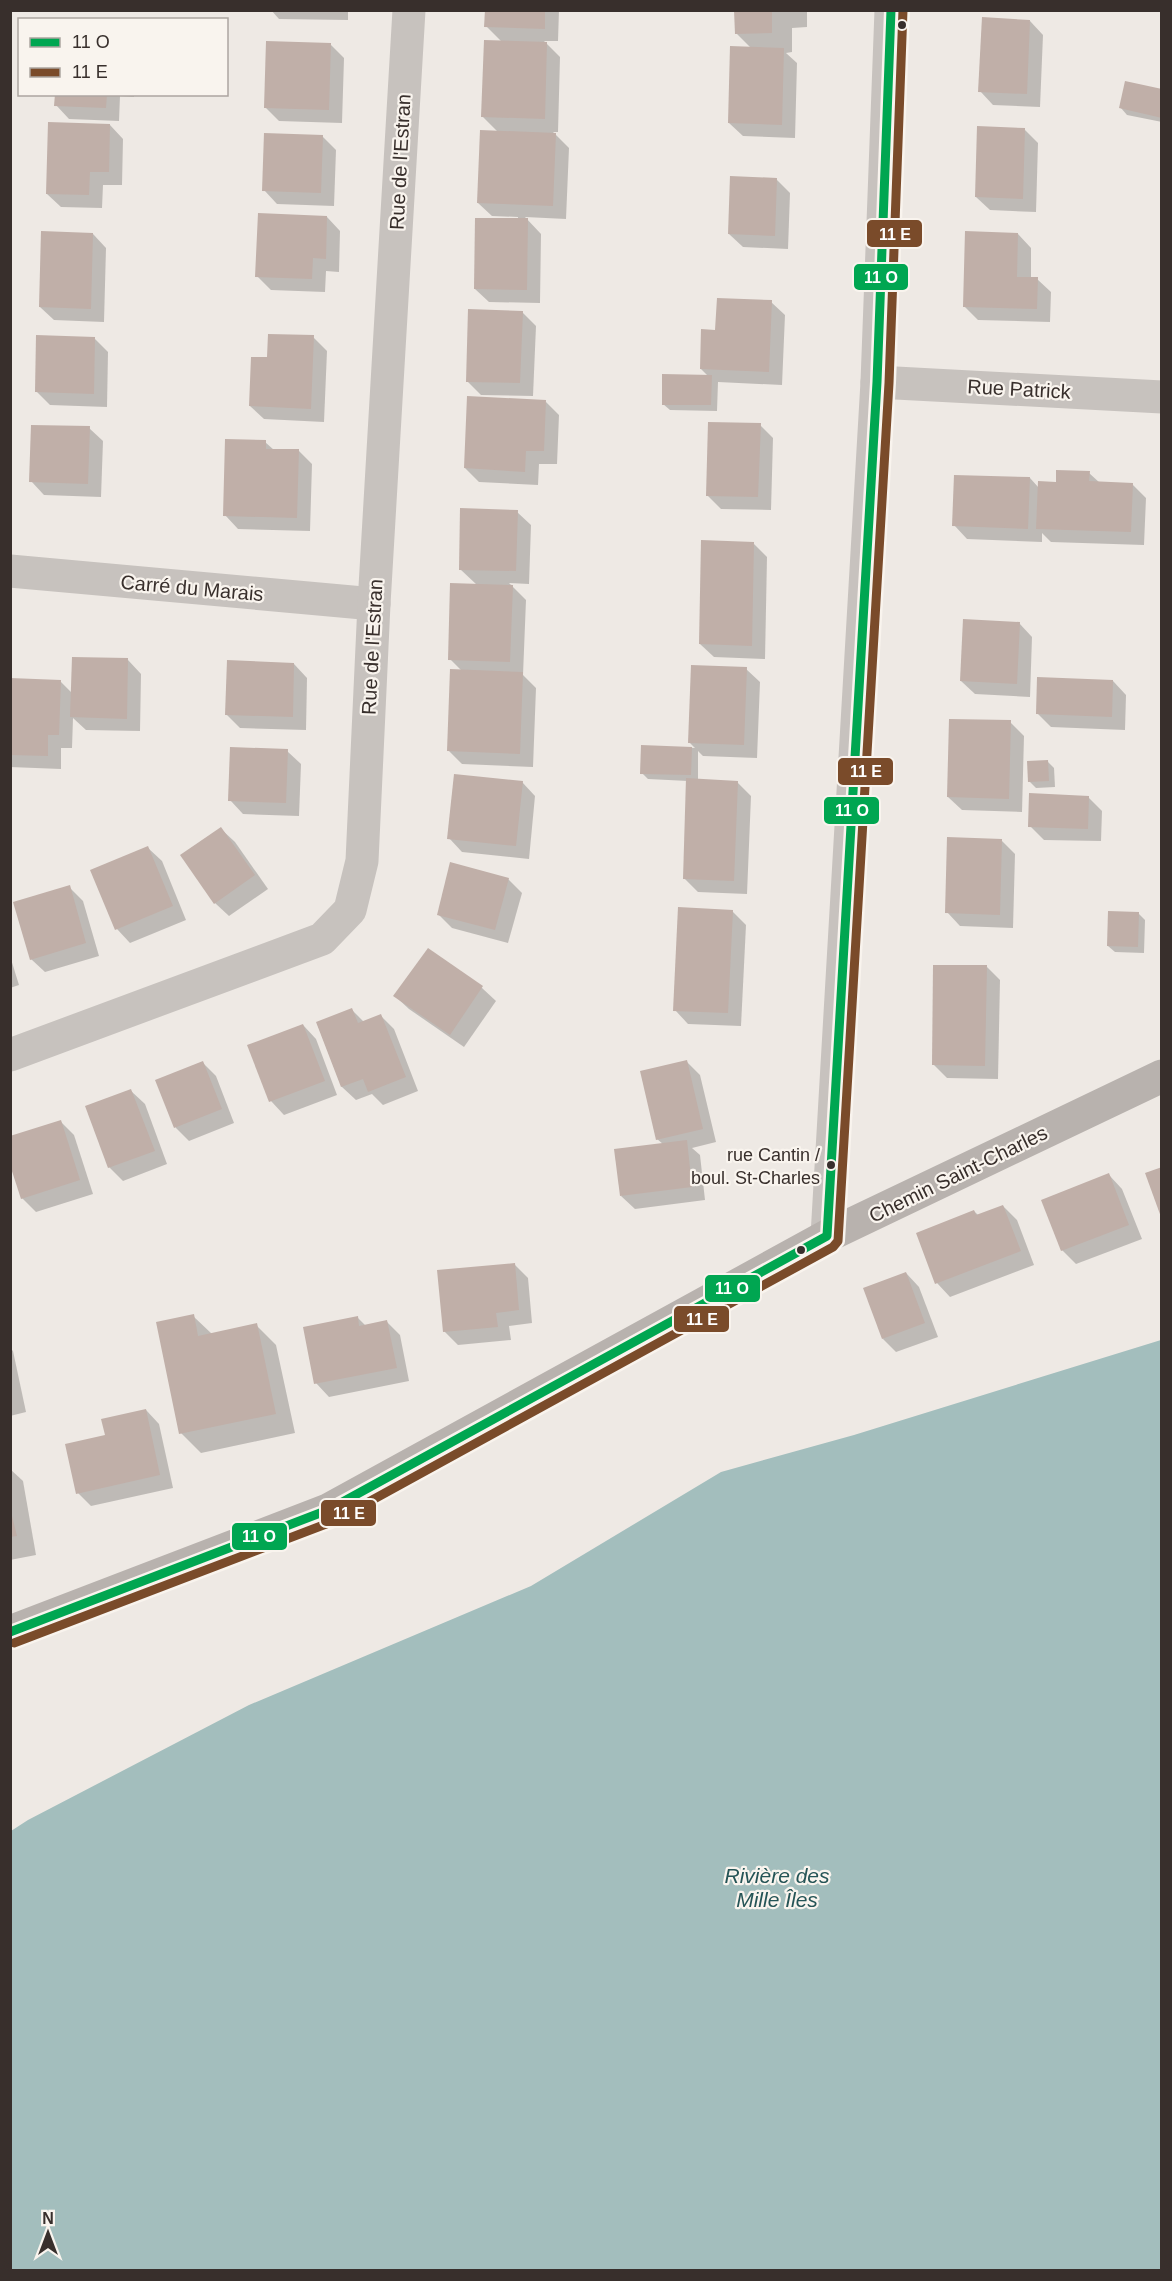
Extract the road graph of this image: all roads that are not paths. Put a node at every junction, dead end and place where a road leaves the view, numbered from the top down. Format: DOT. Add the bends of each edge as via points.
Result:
graph roads {
  1 [pos="409,10"];
  2 [pos="891,10"];
  3 [pos="878,382"];
  4 [pos="1161,397"];
  5 [pos="10,571"];
  6 [pos="374,604"];
  7 [pos="10,1055"];
  8 [pos="1161,1076"];
  9 [pos="827,1236"];
  10 [pos="10,1632"];
  1 -- 6 [label="street, Rue de l'Estran"];
  2 -- 3 [label="street"];
  3 -- 4 [label="street, Rue Patrick"];
  3 -- 9 [label="street"];
  5 -- 6 [label="street, Carré du Marais"];
  6 -- 7 [label="street, Rue de l'Estran" via="362,861 350,910 322,939"];
  8 -- 9 [label="main road, Chemin Saint-Charles"];
  9 -- 10 [label="main road, Chemin Saint-Charles" via="328,1510"];
}
